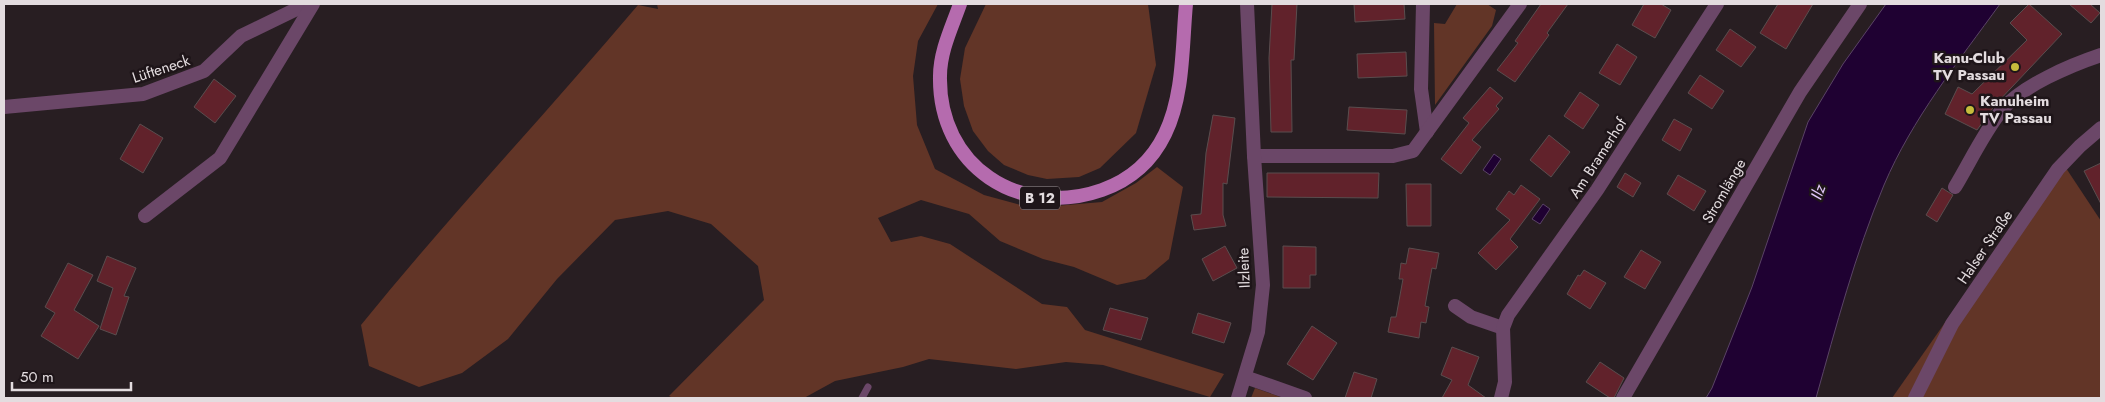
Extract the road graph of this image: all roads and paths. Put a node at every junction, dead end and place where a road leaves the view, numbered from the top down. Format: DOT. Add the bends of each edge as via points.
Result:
graph roads {
  1 [pos="306,4"];
  2 [pos="313,4"];
  3 [pos="960,4"];
  4 [pos="1186,4"];
  5 [pos="1247,4"];
  6 [pos="1423,4"];
  7 [pos="1520,4"];
  8 [pos="1717,4"];
  9 [pos="1860,4"];
  10 [pos="2101,55"];
  11 [pos="4,107"];
  12 [pos="2101,128"];
  13 [pos="1427,132"];
  14 [pos="1254,156"];
  15 [pos="1955,188"];
  16 [pos="145,216"];
  17 [pos="1455,306"];
  18 [pos="1503,328"];
  19 [pos="1245,377"];
  20 [pos="868,387"];
  21 [pos="862,398"];
  22 [pos="1238,398"];
  23 [pos="1305,398"];
  24 [pos="1501,398"];
  25 [pos="1624,398"];
  26 [pos="1915,398"];
  1 -- 11 [label="street, Lüfteneck" via="241,36 204,72 143,94"];
  2 -- 16 [label="street" via="220,158"];
  3 -- 4 [label="main road, B 12" via="943,55 940,75 948,125 958,144 985,176 1020,194 1050,198 1077,196 1107,188 1125,180 1154,153 1172,118 1176,101"];
  5 -- 14 [label="street, Ilzleite"];
  6 -- 13 [label="street" via="1421,90"];
  7 -- 13 [label="street"];
  8 -- 18 [label="street, Am Bramerhof" via="1597,190 1508,315"];
  9 -- 25 [label="street, Stromlänge" via="1800,92"];
  10 -- 15 [label="street" via="2026,88 2002,110"];
  12 -- 26 [label="street, Halser Straße" via="2058,169 1952,324"];
  13 -- 14 [label="street" via="1413,150 1393,156"];
  14 -- 19 [label="street, Ilzleite" via="1263,285 1258,332"];
  17 -- 18 [label="street" via="1477,320"];
  18 -- 24 [label="street, Am Bramerhof" via="1505,382"];
  19 -- 22 [label="street, Ilzleite"];
  19 -- 23 [label="street"];
  20 -- 21 [label="lane"];
}
